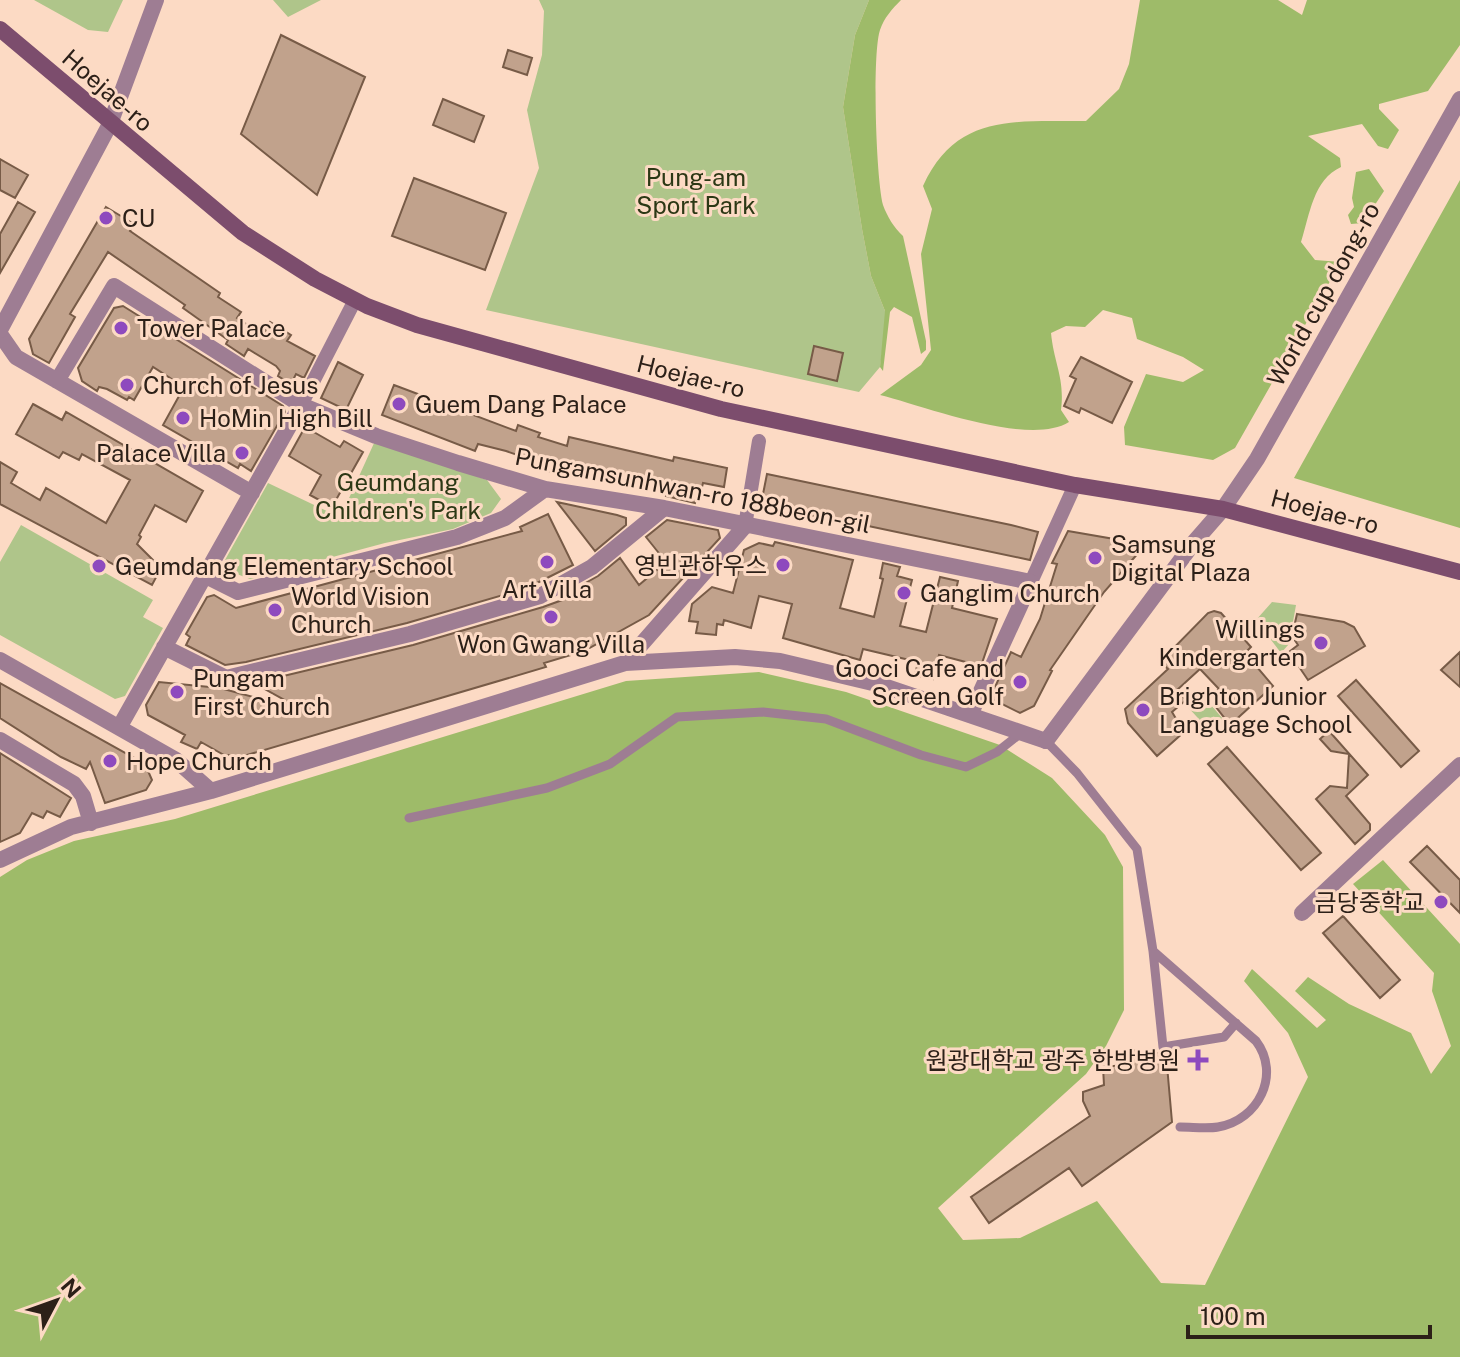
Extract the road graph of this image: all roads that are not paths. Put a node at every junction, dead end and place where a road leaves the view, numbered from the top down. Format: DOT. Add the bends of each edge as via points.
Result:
graph roads {
  1 [pos="156,0"];
  2 [pos="0,29"];
  3 [pos="1460,99"];
  4 [pos="110,124"];
  5 [pos="355,300"];
  6 [pos="0,332"];
  7 [pos="57,381"];
  8 [pos="301,405"];
  9 [pos="759,441"];
  10 [pos="1075,485"];
  11 [pos="545,489"];
  12 [pos="252,493"];
  13 [pos="664,508"];
  14 [pos="1223,509"];
  15 [pos="745,526"];
  16 [pos="1460,572"];
  17 [pos="204,575"];
  18 [pos="1031,582"];
  19 [pos="164,647"];
  20 [pos="0,660"];
  21 [pos="625,663"];
  22 [pos="971,713"];
  23 [pos="120,726"];
  24 [pos="1021,733"];
  25 [pos="0,740"];
  26 [pos="1046,741"];
  27 [pos="1460,765"];
  28 [pos="211,791"];
  29 [pos="409,818"];
  30 [pos="91,823"];
  31 [pos="0,860"];
  32 [pos="1302,913"];
  33 [pos="1153,951"];
  34 [pos="1236,1023"];
  35 [pos="1180,1127"];
  1 -- 4 [label="street"];
  2 -- 4 [label="main road, Hoejae-ro"];
  3 -- 14 [label="street, World cup dong-ro" via="1257,459"];
  4 -- 5 [label="main road, Hoejae-ro" via="243,233"];
  4 -- 6 [label="street"];
  5 -- 8 [label="street"];
  5 -- 10 [label="main road, Hoejae-ro" via="417,325 618,383"];
  6 -- 7 [label="street" via="16,357"];
  7 -- 8 [label="street, Pungamsunhwan-ro 188beon-gil" via="114,286"];
  7 -- 12 [label="street"];
  8 -- 11 [label="street, Pungamsunhwan-ro 188beon-gil" via="376,436"];
  8 -- 12 [label="street"];
  9 -- 15 [label="street"];
  10 -- 14 [label="main road, Hoejae-ro"];
  10 -- 18 [label="street"];
  11 -- 13 [label="street, Pungamsunhwan-ro 188beon-gil"];
  11 -- 17 [label="street" via="505,518 457,537 291,579 238,592"];
  12 -- 17 [label="street"];
  13 -- 15 [label="street, Pungamsunhwan-ro 188beon-gil"];
  13 -- 19 [label="street" via="592,567 540,596 410,634 226,678"];
  14 -- 16 [label="main road, Hoejae-ro"];
  14 -- 26 [label="street, World cup dong-ro"];
  15 -- 18 [label="street, Pungamsunhwan-ro 188beon-gil"];
  15 -- 21 [label="street"];
  17 -- 19 [label="street"];
  18 -- 22 [label="street"];
  19 -- 23 [label="street"];
  20 -- 23 [label="street"];
  21 -- 22 [label="street" via="735,657 780,661"];
  21 -- 28 [label="street"];
  22 -- 24 [label="street"];
  23 -- 28 [label="street" via="176,760"];
  24 -- 26 [label="street"];
  24 -- 29 [label="lane" via="966,767 826,719 763,712 677,717 610,764 547,788"];
  25 -- 30 [label="street" via="74,784"];
  26 -- 33 [label="lane" via="1137,849"];
  27 -- 32 [label="street"];
  28 -- 30 [label="street"];
  30 -- 31 [label="street" via="46,836"];
  33 -- 34 [label="lane"];
  33 -- 34 [label="lane" via="1163,1047 1224,1037"];
  34 -- 35 [label="lane" via="1266,1053 1267,1086 1237,1120 1220,1127"];
}
